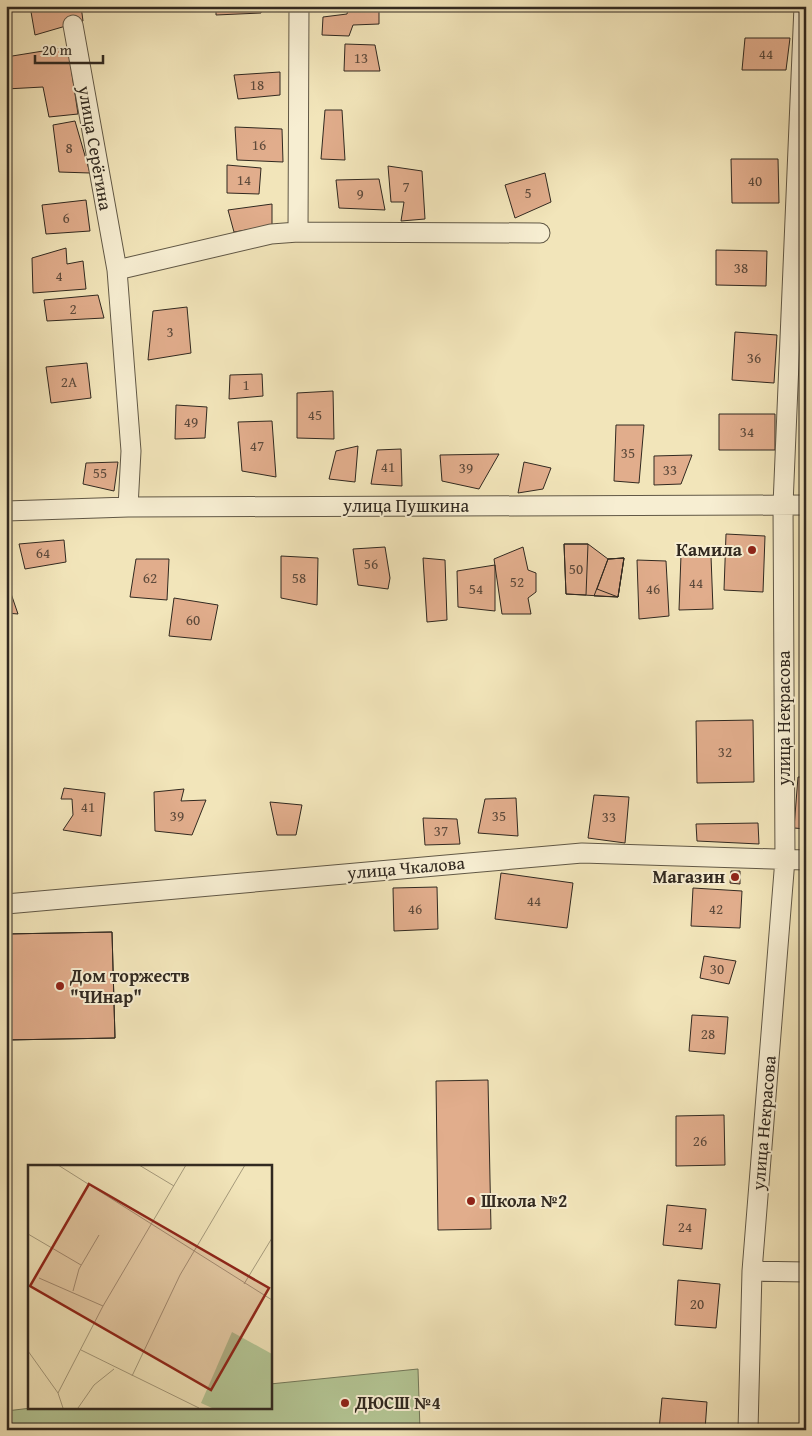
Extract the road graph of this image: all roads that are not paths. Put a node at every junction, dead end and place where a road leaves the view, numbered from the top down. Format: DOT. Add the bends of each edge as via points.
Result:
graph roads {
  1 [pos="299,6"];
  2 [pos="804,6"];
  3 [pos="73,25"];
  4 [pos="298,232"];
  5 [pos="540,233"];
  6 [pos="117,270"];
  7 [pos="783,505"];
  8 [pos="806,505"];
  9 [pos="128,506"];
  10 [pos="6,511"];
  11 [pos="785,859"];
  12 [pos="806,860"];
  13 [pos="6,904"];
  14 [pos="752,1270"];
  15 [pos="806,1272"];
  16 [pos="748,1430"];
  1 -- 4 [label="street"];
  2 -- 7 [label="street, улица Некрасова"];
  3 -- 6 [label="street, улица Серёгина"];
  4 -- 5 [label="street"];
  4 -- 6 [label="street" via="271,234"];
  6 -- 9 [label="street, улица Серёгина" via="131,451"];
  7 -- 8 [label="street, улица Пушкина"];
  7 -- 9 [label="street, улица Пушкина"];
  7 -- 11 [label="street, улица Некрасова"];
  9 -- 10 [label="street, улица Пушкина"];
  11 -- 12 [label="street, улица Чкалова"];
  11 -- 13 [label="street, улица Чкалова" via="582,853"];
  11 -- 14 [label="street, улица Некрасова"];
  14 -- 15 [label="street"];
  14 -- 16 [label="street, улица Некрасова"];
}
